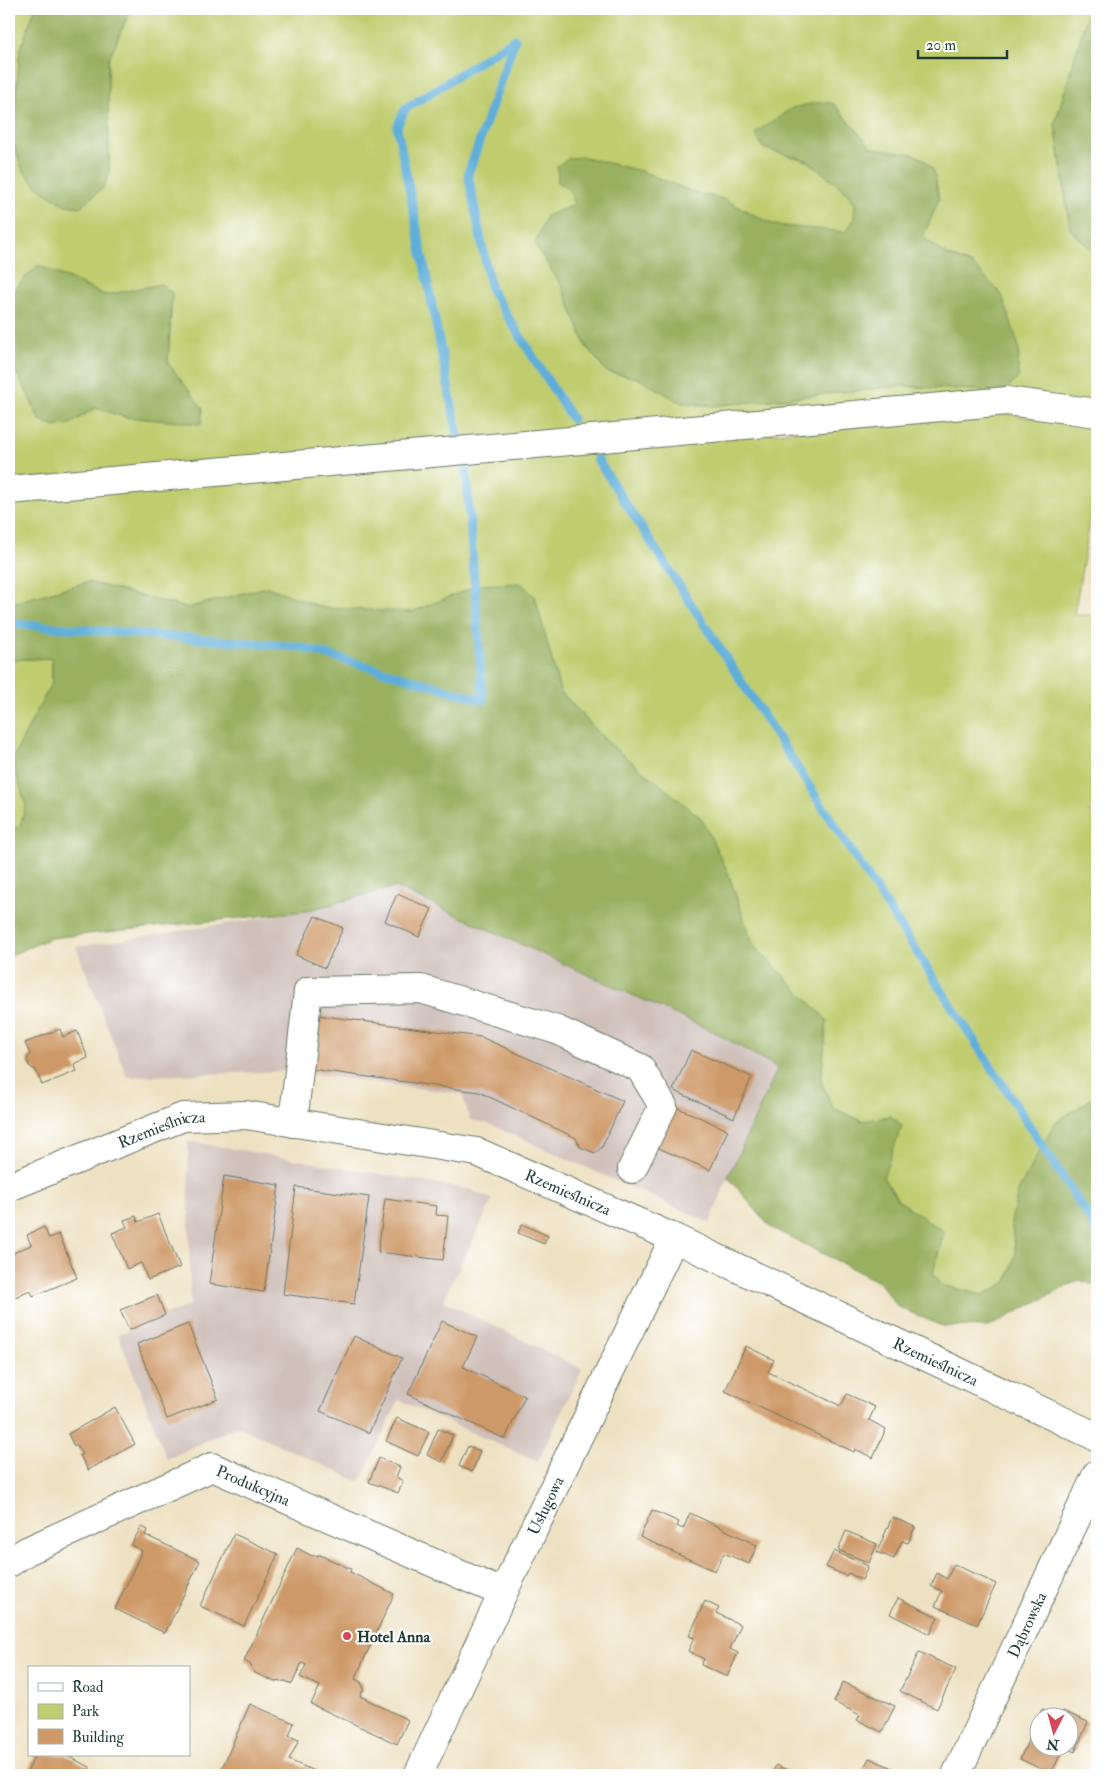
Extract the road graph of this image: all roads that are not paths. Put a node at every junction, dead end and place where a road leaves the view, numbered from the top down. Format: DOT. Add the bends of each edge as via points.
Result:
graph roads {
  1 [pos="1097,413"];
  2 [pos="9,490"];
  3 [pos="293,1123"];
  4 [pos="632,1169"];
  5 [pos="9,1186"];
  6 [pos="674,1238"];
  7 [pos="1097,1437"];
  8 [pos="1097,1474"];
  9 [pos="9,1563"];
  10 [pos="503,1593"];
  11 [pos="418,1775"];
  12 [pos="956,1775"];
  1 -- 2 [label="street" via="1007,401"];
  3 -- 4 [label="street" via="308,991 421,989 557,1030 640,1068 663,1106"];
  3 -- 5 [label="street, Rzemieślnicza" via="246,1115 183,1117"];
  3 -- 6 [label="street, Rzemieślnicza" via="477,1152"];
  6 -- 7 [label="street, Rzemieślnicza"];
  6 -- 10 [label="street, Usługowa"];
  8 -- 12 [label="street, Dąbrowska"];
  9 -- 10 [label="street, Produkcyjna" via="27,1551 212,1467"];
  10 -- 11 [label="street, Usługowa"];
}
